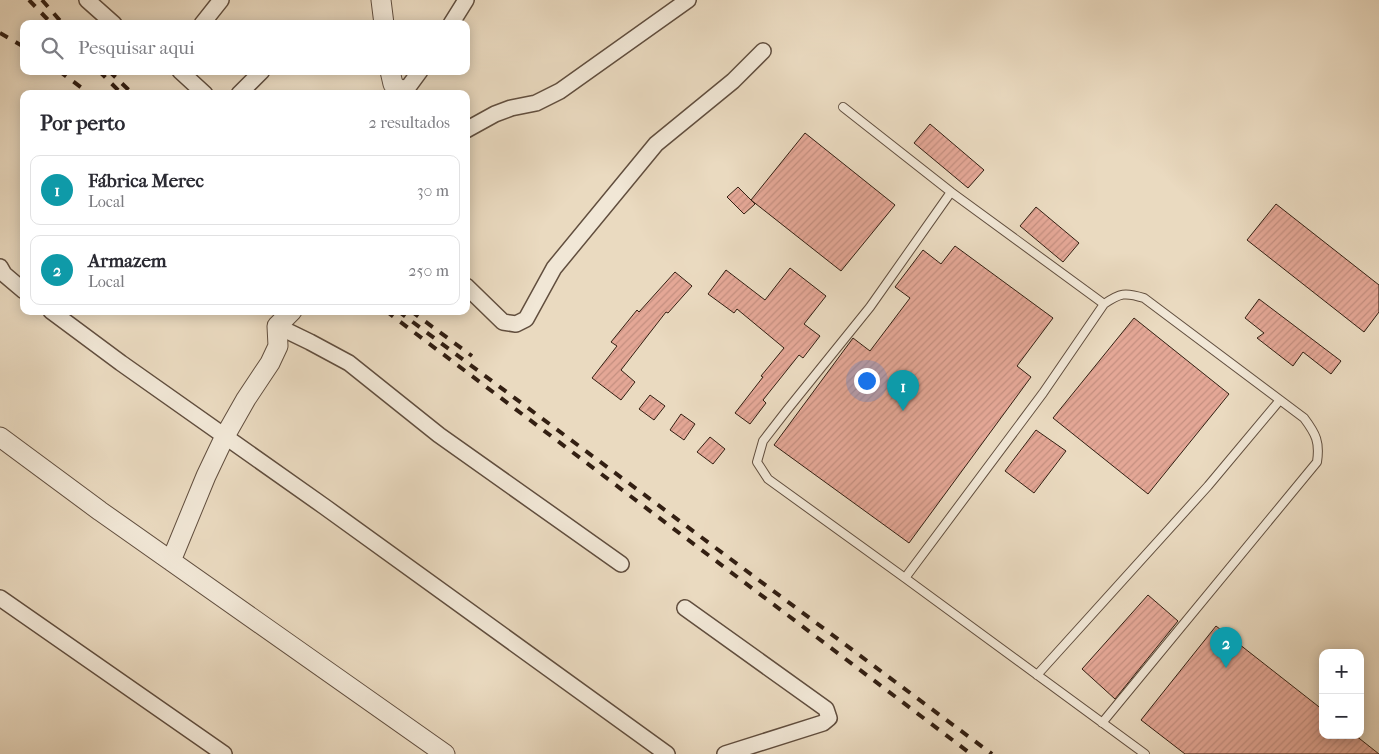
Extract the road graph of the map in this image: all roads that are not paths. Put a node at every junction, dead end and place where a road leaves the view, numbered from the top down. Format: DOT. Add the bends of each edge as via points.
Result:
graph roads {
  1 [pos="87,0"];
  2 [pos="220,0"];
  3 [pos="381,0"];
  4 [pos="466,0"];
  5 [pos="688,0"];
  6 [pos="110,20"];
  7 [pos="205,20"];
  8 [pos="382,20"];
  9 [pos="454,20"];
  10 [pos="763,51"];
  11 [pos="184,75"];
  12 [pos="258,75"];
  13 [pos="391,75"];
  14 [pos="417,75"];
  15 [pos="201,90"];
  16 [pos="243,90"];
  17 [pos="398,90"];
  18 [pos="403,90"];
  19 [pos="843,107"];
  20 [pos="470,128"];
  21 [pos="951,192"];
  22 [pos="0,266"];
  23 [pos="20,288"];
  24 [pos="470,290"];
  25 [pos="1104,304"];
  26 [pos="57,315"];
  27 [pos="288,315"];
  28 [pos="277,326"];
  29 [pos="1280,400"];
  30 [pos="225,436"];
  31 [pos="0,438"];
  32 [pos="171,561"];
  33 [pos="621,564"];
  34 [pos="906,578"];
  35 [pos="0,598"];
  36 [pos="685,608"];
  37 [pos="1037,675"];
  38 [pos="1102,722"];
  39 [pos="224,754"];
  40 [pos="445,754"];
  41 [pos="667,754"];
  42 [pos="725,754"];
  43 [pos="1145,754"];
  1 -- 6 [label="street"];
  2 -- 7 [label="street"];
  3 -- 8 [label="street"];
  4 -- 9 [label="street"];
  5 -- 20 [label="street" via="560,91 536,103 495,114"];
  10 -- 24 [label="street" via="733,81 656,144 554,268 526,319 516,324 503,322"];
  11 -- 15 [label="street"];
  12 -- 16 [label="street"];
  13 -- 17 [label="street"];
  14 -- 18 [label="street"];
  19 -- 21 [label="lane"];
  21 -- 25 [label="lane"];
  21 -- 34 [label="lane" via="870,307 764,441 757,462 768,479"];
  22 -- 23 [label="street" via="4,274"];
  25 -- 29 [label="lane" via="1115,296 1129,294 1144,298"];
  25 -- 34 [label="lane" via="1043,393"];
  26 -- 30 [label="street"];
  27 -- 28 [label="street"];
  28 -- 30 [label="street" via="278,346 270,363"];
  28 -- 33 [label="street" via="349,364 439,435"];
  29 -- 37 [label="lane" via="1208,486"];
  29 -- 38 [label="lane" via="1304,418 1314,431 1319,448 1317,462"];
  30 -- 32 [label="street"];
  30 -- 41 [label="street"];
  31 -- 32 [label="street"];
  32 -- 40 [label="street"];
  34 -- 37 [label="lane"];
  35 -- 39 [label="street"];
  36 -- 42 [label="street" via="826,709 829,718 823,723"];
  37 -- 38 [label="lane"];
  38 -- 43 [label="lane"];
}
